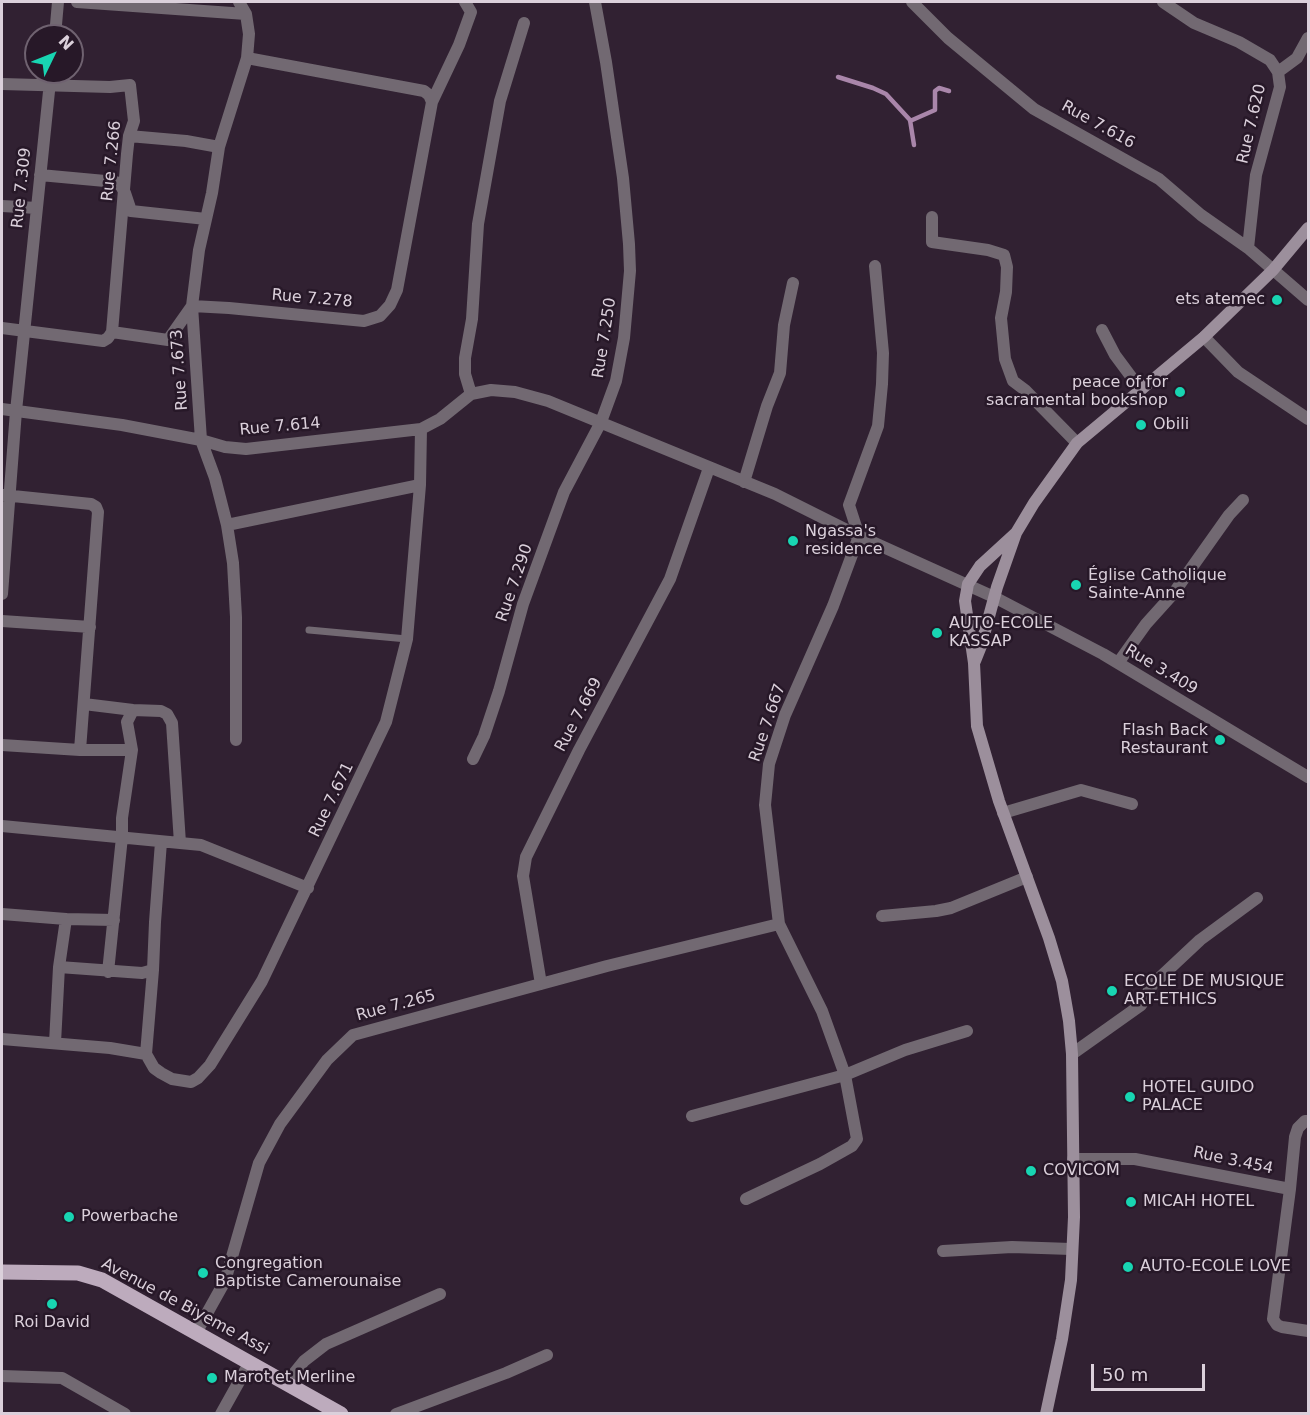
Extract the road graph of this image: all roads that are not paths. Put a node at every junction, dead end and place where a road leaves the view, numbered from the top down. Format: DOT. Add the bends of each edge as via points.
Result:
graph roads {
  1 [pos="58,2"];
  2 [pos="77,2"];
  3 [pos="239,2"];
  4 [pos="465,2"];
  5 [pos="595,2"];
  6 [pos="912,2"];
  7 [pos="1163,2"];
  8 [pos="144,4"];
  9 [pos="246,14"];
  10 [pos="524,23"];
  11 [pos="56,24"];
  12 [pos="1308,38"];
  13 [pos="248,58"];
  14 [pos="1278,72"];
  15 [pos="2,84"];
  16 [pos="50,85"];
  17 [pos="432,102"];
  18 [pos="129,136"];
  19 [pos="219,147"];
  20 [pos="40,175"];
  21 [pos="125,193"];
  22 [pos="2,207"];
  23 [pos="37,208"];
  24 [pos="932,218"];
  25 [pos="206,219"];
  26 [pos="1308,228"];
  27 [pos="1248,248"];
  28 [pos="875,266"];
  29 [pos="1273,270"];
  30 [pos="793,283"];
  31 [pos="1308,300"];
  32 [pos="192,306"];
  33 [pos="2,328"];
  34 [pos="24,330"];
  35 [pos="1102,330"];
  36 [pos="112,333"];
  37 [pos="1204,337"];
  38 [pos="1141,390"];
  39 [pos="471,394"];
  40 [pos="2,410"];
  41 [pos="16,411"];
  42 [pos="1308,419"];
  43 [pos="601,422"];
  44 [pos="422,429"];
  45 [pos="201,440"];
  46 [pos="1077,443"];
  47 [pos="709,468"];
  48 [pos="744,482"];
  49 [pos="420,485"];
  50 [pos="5,495"];
  51 [pos="1243,500"];
  52 [pos="227,525"];
  53 [pos="1016,533"];
  54 [pos="859,536"];
  55 [pos="968,584"];
  56 [pos="2,594"];
  57 [pos="994,597"];
  58 [pos="2,621"];
  59 [pos="90,627"];
  60 [pos="309,630"];
  61 [pos="407,639"];
  62 [pos="974,663"];
  63 [pos="1118,663"];
  64 [pos="84,704"];
  65 [pos="133,710"];
  66 [pos="236,740"];
  67 [pos="2,745"];
  68 [pos="80,750"];
  69 [pos="132,750"];
  70 [pos="473,759"];
  71 [pos="1308,777"];
  72 [pos="1132,804"];
  73 [pos="1003,813"];
  74 [pos="2,826"];
  75 [pos="122,837"];
  76 [pos="161,842"];
  77 [pos="180,843"];
  78 [pos="1027,877"];
  79 [pos="308,888"];
  80 [pos="1257,898"];
  81 [pos="2,914"];
  82 [pos="882,916"];
  83 [pos="66,919"];
  84 [pos="114,920"];
  85 [pos="779,924"];
  86 [pos="59,967"];
  87 [pos="153,970"];
  88 [pos="108,972"];
  89 [pos="541,984"];
  90 [pos="967,1031"];
  91 [pos="2,1039"];
  92 [pos="55,1043"];
  93 [pos="146,1054"];
  94 [pos="1072,1054"];
  95 [pos="844,1075"];
  96 [pos="692,1116"];
  97 [pos="1308,1121"];
  98 [pos="1073,1159"];
  99 [pos="1290,1189"];
  100 [pos="746,1199"];
  101 [pos="1071,1249"];
  102 [pos="943,1251"];
  103 [pos="2,1272"];
  104 [pos="440,1294"];
  105 [pos="1308,1331"];
  106 [pos="196,1333"];
  107 [pos="547,1355"];
  108 [pos="250,1362"];
  109 [pos="2,1376"];
  110 [pos="287,1382"];
  111 [pos="125,1413"];
  112 [pos="221,1413"];
  113 [pos="341,1413"];
  114 [pos="396,1413"];
  115 [pos="1046,1413"];
  1 -- 11 [label="street"];
  2 -- 8 [label="street"];
  3 -- 9 [label="street, Rue 7.673"];
  4 -- 17 [label="street, Rue 7.278" via="471,12"];
  5 -- 43 [label="street, Rue 7.250" via="623,178 630,271 616,381"];
  6 -- 27 [label="street, Rue 7.616" via="948,38 1034,109 1159,179"];
  7 -- 14 [label="street, Rue 7.620" via="1194,23 1270,60"];
  8 -- 9 [label="street"];
  9 -- 13 [label="street, Rue 7.673"];
  10 -- 39 [label="street" via="500,101 478,224 472,319 465,358"];
  12 -- 14 [label="street" via="1297,58"];
  13 -- 17 [label="street" via="424,91"];
  13 -- 19 [label="street, Rue 7.673"];
  14 -- 27 [label="street, Rue 7.620" via="1280,87 1256,176"];
  15 -- 16 [label="street, Rue 7.266"];
  16 -- 18 [label="street, Rue 7.266" via="130,85 134,121"];
  16 -- 20 [label="street, Rue 7.309"];
  17 -- 32 [label="street, Rue 7.278" via="397,290 380,316 364,321"];
  18 -- 19 [label="street"];
  18 -- 21 [label="street, Rue 7.266"];
  19 -- 25 [label="street, Rue 7.673"];
  20 -- 21 [label="street" via="116,182"];
  20 -- 23 [label="street, Rue 7.309"];
  21 -- 25 [label="street" via="131,211"];
  21 -- 36 [label="street, Rue 7.266"];
  22 -- 23 [label="street"];
  23 -- 34 [label="street, Rue 7.309"];
  24 -- 46 [label="street" via="932,242 1004,255 1006,292 1001,318 1005,359 1013,381"];
  25 -- 32 [label="street, Rue 7.673"];
  26 -- 29 [label="main road"];
  27 -- 29 [label="street, Rue 7.616"];
  28 -- 54 [label="street" via="882,384 878,426 849,505"];
  29 -- 31 [label="street, Rue 7.616"];
  29 -- 37 [label="main road"];
  30 -- 48 [label="street" via="780,374"];
  32 -- 36 [label="street" via="168,339"];
  32 -- 45 [label="street, Rue 7.673"];
  33 -- 34 [label="street"];
  34 -- 36 [label="street" via="103,341"];
  34 -- 41 [label="street, Rue 7.309"];
  35 -- 38 [label="street"];
  37 -- 38 [label="main road"];
  37 -- 42 [label="street" via="1238,372"];
  38 -- 46 [label="main road"];
  39 -- 43 [label="street" via="491,390 515,392"];
  39 -- 44 [label="street"];
  40 -- 41 [label="street, Rue 7.614"];
  41 -- 45 [label="street, Rue 7.614"];
  41 -- 50 [label="street, Rue 7.309"];
  43 -- 47 [label="street"];
  43 -- 70 [label="street, Rue 7.290" via="564,492"];
  44 -- 45 [label="street, Rue 7.614" via="246,449"];
  44 -- 49 [label="street, Rue 7.671"];
  45 -- 52 [label="street, Rue 7.673"];
  46 -- 53 [label="main road"];
  47 -- 48 [label="street"];
  47 -- 89 [label="street, Rue 7.669" via="670,579 526,857 523,876"];
  48 -- 54 [label="street"];
  49 -- 52 [label="street"];
  49 -- 61 [label="street, Rue 7.671"];
  50 -- 56 [label="street, Rue 7.309"];
  50 -- 59 [label="street" via="96,507"];
  51 -- 63 [label="street"];
  52 -- 66 [label="street, Rue 7.673" via="236,617"];
  53 -- 55 [label="main road" via="980,566"];
  53 -- 57 [label="main road"];
  54 -- 55 [label="street"];
  54 -- 85 [label="street, Rue 7.667" via="833,606 784,715 769,764 765,805"];
  55 -- 57 [label="street, Rue 3.409"];
  55 -- 62 [label="main road" via="965,601"];
  57 -- 62 [label="main road"];
  57 -- 63 [label="street, Rue 3.409"];
  58 -- 59 [label="street"];
  59 -- 64 [label="street"];
  60 -- 61 [label="lane"];
  61 -- 79 [label="street, Rue 7.671" via="386,723"];
  62 -- 73 [label="main road" via="978,726"];
  63 -- 71 [label="street, Rue 3.409"];
  64 -- 65 [label="street"];
  64 -- 68 [label="street"];
  65 -- 69 [label="street" via="128,722"];
  65 -- 77 [label="street" via="161,711 171,723"];
  67 -- 68 [label="street"];
  68 -- 69 [label="street"];
  69 -- 75 [label="street"];
  72 -- 73 [label="street" via="1081,790"];
  73 -- 78 [label="main road"];
  74 -- 75 [label="street"];
  75 -- 76 [label="street"];
  75 -- 84 [label="street"];
  76 -- 77 [label="street"];
  76 -- 87 [label="street"];
  77 -- 79 [label="street" via="225,853"];
  78 -- 82 [label="street" via="951,908"];
  78 -- 94 [label="main road" via="1062,981"];
  79 -- 93 [label="street, Rue 7.671" via="262,981 219,1052 198,1078 191,1082 172,1078 154,1068"];
  80 -- 94 [label="street" via="1200,940 1152,985 1141,1005"];
  81 -- 83 [label="street"];
  83 -- 84 [label="street"];
  83 -- 86 [label="street"];
  84 -- 88 [label="street"];
  85 -- 89 [label="street, Rue 7.265"];
  85 -- 95 [label="street, Rue 7.667" via="822,1011"];
  86 -- 88 [label="street"];
  86 -- 92 [label="street"];
  87 -- 88 [label="street" via="142,974"];
  87 -- 93 [label="street"];
  89 -- 106 [label="street, Rue 7.265" via="353,1035 339,1046 280,1124 259,1163 225,1281"];
  90 -- 95 [label="street"];
  91 -- 92 [label="street"];
  92 -- 93 [label="street"];
  94 -- 98 [label="main road"];
  95 -- 96 [label="street"];
  95 -- 100 [label="street, Rue 7.667" via="856,1142"];
  97 -- 99 [label="street" via="1298,1128 1295,1137"];
  98 -- 99 [label="street, Rue 3.454" via="1135,1159"];
  98 -- 101 [label="main road"];
  99 -- 105 [label="street, Rue 3.454" via="1273,1319 1282,1327"];
  101 -- 102 [label="street"];
  101 -- 115 [label="main road" via="1069,1292"];
  103 -- 106 [label="main road, Avenue de Biyeme Assi" via="90,1276"];
  104 -- 110 [label="street" via="326,1344 304,1360"];
  106 -- 108 [label="main road, Avenue de Biyeme Assi"];
  107 -- 114 [label="street"];
  108 -- 110 [label="main road, Avenue de Biyeme Assi"];
  108 -- 112 [label="street"];
  109 -- 111 [label="street" via="62,1378"];
  110 -- 113 [label="main road, Avenue de Biyeme Assi"];
}
